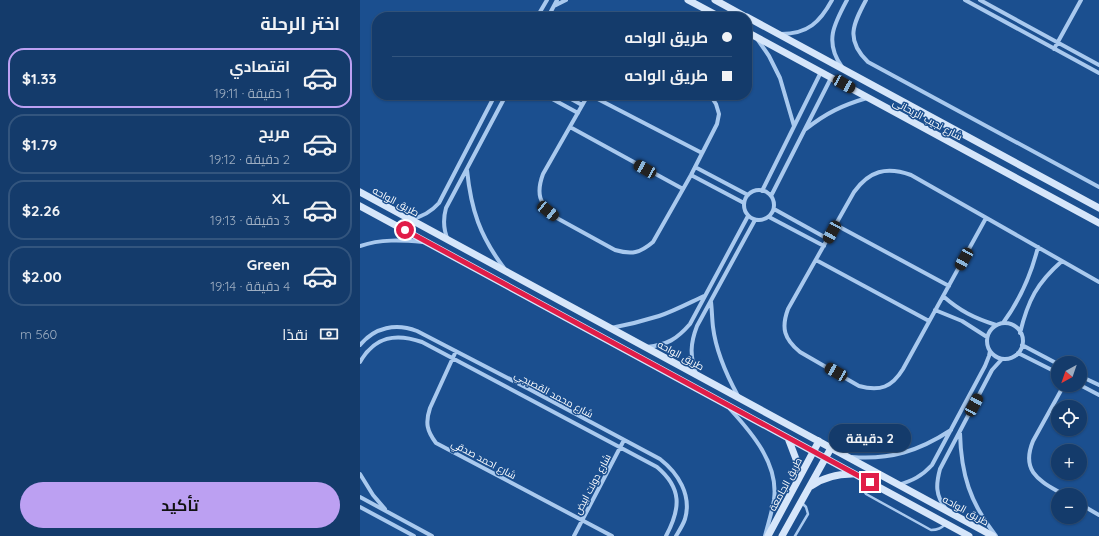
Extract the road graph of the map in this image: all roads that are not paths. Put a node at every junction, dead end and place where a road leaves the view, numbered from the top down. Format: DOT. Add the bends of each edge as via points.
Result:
graph roads {
  1 [pos="547,0"];
  2 [pos="557,0"];
  3 [pos="566,0"];
  4 [pos="688,0"];
  5 [pos="715,0"];
  6 [pos="832,0"];
  7 [pos="847,0"];
  8 [pos="866,0"];
  9 [pos="965,0"];
  10 [pos="979,0"];
  11 [pos="1081,0"];
  12 [pos="554,6"];
  13 [pos="975,6"];
  14 [pos="728,7"];
  15 [pos="540,12"];
  16 [pos="551,12"];
  17 [pos="711,12"];
  18 [pos="726,12"];
  19 [pos="738,12"];
  20 [pos="752,20"];
  21 [pos="779,34"];
  22 [pos="752,35"];
  23 [pos="756,37"];
  24 [pos="1058,42"];
  25 [pos="1054,49"];
  26 [pos="1099,65"];
  27 [pos="843,69"];
  28 [pos="821,72"];
  29 [pos="1099,73"];
  30 [pos="831,78"];
  31 [pos="868,98"];
  32 [pos="493,100"];
  33 [pos="503,100"];
  34 [pos="554,100"];
  35 [pos="573,100"];
  36 [pos="586,100"];
  37 [pos="599,100"];
  38 [pos="713,100"];
  39 [pos="582,105"];
  40 [pos="578,113"];
  41 [pos="794,126"];
  42 [pos="570,127"];
  43 [pos="804,130"];
  44 [pos="702,153"];
  45 [pos="695,167"];
  46 [pos="467,168"];
  47 [pos="691,175"];
  48 [pos="1041,177"];
  49 [pos="1099,187"];
  50 [pos="1035,188"];
  51 [pos="683,189"];
  52 [pos="762,191"];
  53 [pos="360,192"];
  54 [pos="748,195"];
  55 [pos="771,196"];
  56 [pos="744,203"];
  57 [pos="360,206"];
  58 [pos="1099,208"];
  59 [pos="774,209"];
  60 [pos="363,211"];
  61 [pos="748,216"];
  62 [pos="769,216"];
  63 [pos="986,218"];
  64 [pos="410,219"];
  65 [pos="755,220"];
  66 [pos="1099,223"];
  67 [pos="836,225"];
  68 [pos="828,239"];
  69 [pos="448,240"];
  70 [pos="426,242"];
  71 [pos="360,246"];
  72 [pos="824,246"];
  73 [pos="1038,247"];
  74 [pos="816,260"];
  75 [pos="1062,261"];
  76 [pos="507,272"];
  77 [pos="1099,282"];
  78 [pos="948,286"];
  79 [pos="704,296"];
  80 [pos="943,296"];
  81 [pos="711,301"];
  82 [pos="935,310"];
  83 [pos="929,321"];
  84 [pos="1003,323"];
  85 [pos="996,325"];
  86 [pos="610,328"];
  87 [pos="1020,333"];
  88 [pos="987,337"];
  89 [pos="360,344"];
  90 [pos="1022,345"];
  91 [pos="646,347"];
  92 [pos="990,351"];
  93 [pos="456,352"];
  94 [pos="1018,353"];
  95 [pos="453,358"];
  96 [pos="1002,359"];
  97 [pos="1051,360"];
  98 [pos="360,362"];
  99 [pos="1051,370"];
  100 [pos="696,375"];
  101 [pos="1087,380"];
  102 [pos="1099,386"];
  103 [pos="1087,388"];
  104 [pos="1060,392"];
  105 [pos="1099,394"];
  106 [pos="740,398"];
  107 [pos="725,404"];
  108 [pos="954,424"];
  109 [pos="951,430"];
  110 [pos="961,431"];
  111 [pos="788,438"];
  112 [pos="624,440"];
  113 [pos="819,441"];
  114 [pos="620,447"];
  115 [pos="831,448"];
  116 [pos="813,452"];
  117 [pos="847,457"];
  118 [pos="825,458"];
  119 [pos="360,474"];
  120 [pos="855,474"];
  121 [pos="863,479"];
  122 [pos="798,481"];
  123 [pos="898,484"];
  124 [pos="809,487"];
  125 [pos="1053,488"];
  126 [pos="360,497"];
  127 [pos="801,502"];
  128 [pos="360,507"];
  129 [pos="1087,508"];
  130 [pos="946,511"];
  131 [pos="388,512"];
  132 [pos="1099,515"];
  133 [pos="582,520"];
  134 [pos="938,520"];
  135 [pos="946,524"];
  136 [pos="959,533"];
  137 [pos="414,536"];
  138 [pos="432,536"];
  139 [pos="574,536"];
  140 [pos="612,536"];
  141 [pos="666,536"];
  142 [pos="676,536"];
  143 [pos="767,536"];
  144 [pos="782,536"];
  145 [pos="795,536"];
  146 [pos="968,536"];
  147 [pos="993,536"];
  148 [pos="996,536"];
  1 -- 15 [label="street"];
  2 -- 12 [label="street"];
  3 -- 12 [label="street"];
  4 -- 17 [label="street"];
  5 -- 14 [label="street, شارع نجيب الريحانى"];
  6 -- 21 [label="street" via="826,12 810,27 800,32"];
  7 -- 27 [label="street" via="833,29 832,39 833,50"];
  8 -- 49 [label="street" via="856,18 854,31 856,45 868,62"];
  9 -- 13 [label="street"];
  10 -- 13 [label="street"];
  10 -- 24 [label="street"];
  11 -- 24 [label="street"];
  12 -- 16 [label="street"];
  13 -- 25 [label="street"];
  14 -- 18 [label="street"];
  14 -- 19 [label="street, شارع نجيب الريحانى"];
  20 -- 21 [label="street, شارع نجيب الريحانى"];
  21 -- 27 [label="street, شارع نجيب الريحانى"];
  22 -- 23 [label="street, شارع نجيب الريحانى"];
  23 -- 28 [label="street, شارع نجيب الريحانى"];
  23 -- 41 [label="street" via="780,78"];
  24 -- 25 [label="street"];
  24 -- 26 [label="street"];
  25 -- 29 [label="street"];
  27 -- 48 [label="street, شارع نجيب الريحانى"];
  28 -- 30 [label="street, شارع نجيب الريحانى"];
  28 -- 41 [label="street"];
  30 -- 31 [label="street, شارع نجيب الريحانى"];
  30 -- 43 [label="street"];
  31 -- 43 [label="street" via="834,110"];
  31 -- 50 [label="street, شارع نجيب الريحانى"];
  32 -- 64 [label="street" via="436,208 421,217"];
  33 -- 46 [label="street"];
  34 -- 40 [label="street"];
  35 -- 39 [label="street"];
  36 -- 39 [label="street"];
  37 -- 44 [label="street"];
  38 -- 44 [label="street" via="719,114 717,124"];
  39 -- 40 [label="street"];
  40 -- 42 [label="street"];
  41 -- 52 [label="street"];
  42 -- 51 [label="street"];
  42 -- 51 [label="street" via="541,178 539,193 542,203 555,217 608,247 625,253 645,249 653,242"];
  43 -- 55 [label="street"];
  44 -- 45 [label="street"];
  45 -- 47 [label="street"];
  45 -- 54 [label="street"];
  46 -- 69 [label="street" via="446,208 444,224"];
  46 -- 76 [label="street" via="474,213 494,254"];
  47 -- 51 [label="street"];
  47 -- 56 [label="street"];
  48 -- 50 [label="street"];
  48 -- 58 [label="street, شارع نجيب الريحانى"];
  50 -- 66 [label="street, شارع نجيب الريحانى"];
  52 -- 54 [label="street" via="754,191"];
  52 -- 55 [label="street"];
  53 -- 64 [label="street, طريق الواحه"];
  54 -- 56 [label="street"];
  55 -- 59 [label="street"];
  56 -- 61 [label="street"];
  57 -- 60 [label="street"];
  59 -- 62 [label="street"];
  59 -- 68 [label="street"];
  60 -- 70 [label="street"];
  61 -- 65 [label="street"];
  61 -- 79 [label="street"];
  62 -- 65 [label="street" via="760,221"];
  62 -- 72 [label="street"];
  63 -- 67 [label="street" via="910,175 890,170 869,176 861,183"];
  63 -- 73 [label="street"];
  63 -- 78 [label="street"];
  64 -- 69 [label="street, طريق الواحه"];
  65 -- 81 [label="street"];
  67 -- 68 [label="street"];
  67 -- 78 [label="street"];
  68 -- 72 [label="street"];
  69 -- 76 [label="street, طريق الواحه"];
  70 -- 71 [label="street" via="386,241"];
  70 -- 107 [label="street"];
  72 -- 74 [label="street"];
  73 -- 75 [label="street"];
  73 -- 84 [label="street" via="1025,287"];
  74 -- 83 [label="street"];
  74 -- 83 [label="street" via="788,309 784,323 787,338 800,352 859,386 869,389 880,388 897,378"];
  75 -- 77 [label="street"];
  75 -- 87 [label="street" via="1049,272 1030,300"];
  76 -- 86 [label="street, طريق الواحه"];
  78 -- 80 [label="street"];
  79 -- 86 [label="street" via="659,316"];
  79 -- 91 [label="street" via="682,334 659,346"];
  80 -- 82 [label="street"];
  80 -- 85 [label="street" via="967,314"];
  81 -- 100 [label="street" via="693,338 692,363"];
  81 -- 106 [label="street" via="718,352 727,376"];
  82 -- 83 [label="street"];
  82 -- 88 [label="street" via="962,321"];
  84 -- 85 [label="street"];
  84 -- 87 [label="street" via="1013,325"];
  85 -- 88 [label="street"];
  86 -- 91 [label="street, طريق الواحه"];
  87 -- 90 [label="street"];
  88 -- 92 [label="street"];
  89 -- 93 [label="street, شارع محمد القصبجي" via="381,330 399,327 417,331"];
  90 -- 94 [label="street"];
  90 -- 97 [label="street"];
  91 -- 100 [label="street, طريق الواحه"];
  92 -- 96 [label="street"];
  92 -- 108 [label="street" via="985,366"];
  93 -- 95 [label="street, شارع احمد صدقي"];
  93 -- 112 [label="street, شارع محمد القصبجي"];
  94 -- 96 [label="street" via="1008,359"];
  94 -- 99 [label="street"];
  95 -- 98 [label="street, شارع محمد القصبجي" via="422,342 399,337 377,344"];
  95 -- 114 [label="street, شارع محمد القصبجي"];
  95 -- 133 [label="street, شارع احمد صدقي" via="427,417 430,435 436,443"];
  96 -- 110 [label="street" via="992,370"];
  100 -- 106 [label="street, طريق الواحه"];
  101 -- 102 [label="street"];
  103 -- 105 [label="street"];
  104 -- 125 [label="street" via="1033,441 1028,460 1037,478"];
  106 -- 113 [label="street, طريق الواحه"];
  107 -- 111 [label="street"];
  107 -- 143 [label="street" via="755,439 772,472 774,500"];
  108 -- 109 [label="street"];
  108 -- 110 [label="street"];
  109 -- 117 [label="street" via="919,448 902,453 884,457"];
  109 -- 123 [label="street" via="932,465 917,478"];
  110 -- 130 [label="street" via="940,469 937,480 937,492"];
  110 -- 148 [label="street" via="960,452 969,490 976,508"];
  111 -- 116 [label="street"];
  111 -- 122 [label="street" via="796,459"];
  112 -- 114 [label="street, شارع دولت ابيض"];
  112 -- 142 [label="street, شارع محمد القصبجي" via="660,459 680,481 684,490 686,510 685,520"];
  113 -- 115 [label="street, طريق الواحه"];
  113 -- 116 [label="street, طريق الجامعة"];
  114 -- 133 [label="street, شارع دولت ابيض"];
  114 -- 141 [label="street, شارع محمد القصبجي" via="657,467 670,481 677,499 677,508"];
  115 -- 117 [label="street, طريق الواحه"];
  115 -- 118 [label="street"];
  116 -- 118 [label="street"];
  116 -- 122 [label="street, طريق الجامعة"];
  117 -- 123 [label="street, طريق الواحه"];
  118 -- 120 [label="street"];
  118 -- 124 [label="street"];
  119 -- 131 [label="street"];
  120 -- 121 [label="street"];
  120 -- 124 [label="street" via="831,476"];
  121 -- 134 [label="street"];
  121 -- 135 [label="lane" via="863,491 866,494 931,530 937,530"];
  122 -- 143 [label="street, طريق الجامعة"];
  123 -- 130 [label="street, طريق الواحه"];
  124 -- 127 [label="street"];
  126 -- 131 [label="street"];
  127 -- 144 [label="street"];
  127 -- 145 [label="lane" via="808,514"];
  128 -- 137 [label="street"];
  129 -- 132 [label="street"];
  130 -- 134 [label="street"];
  130 -- 147 [label="street, طريق الواحه"];
  131 -- 138 [label="street"];
  133 -- 139 [label="street, شارع دولت ابيض"];
  133 -- 140 [label="street, شارع احمد صدقي"];
  134 -- 135 [label="street"];
  135 -- 136 [label="street"];
  136 -- 146 [label="street"];
}
